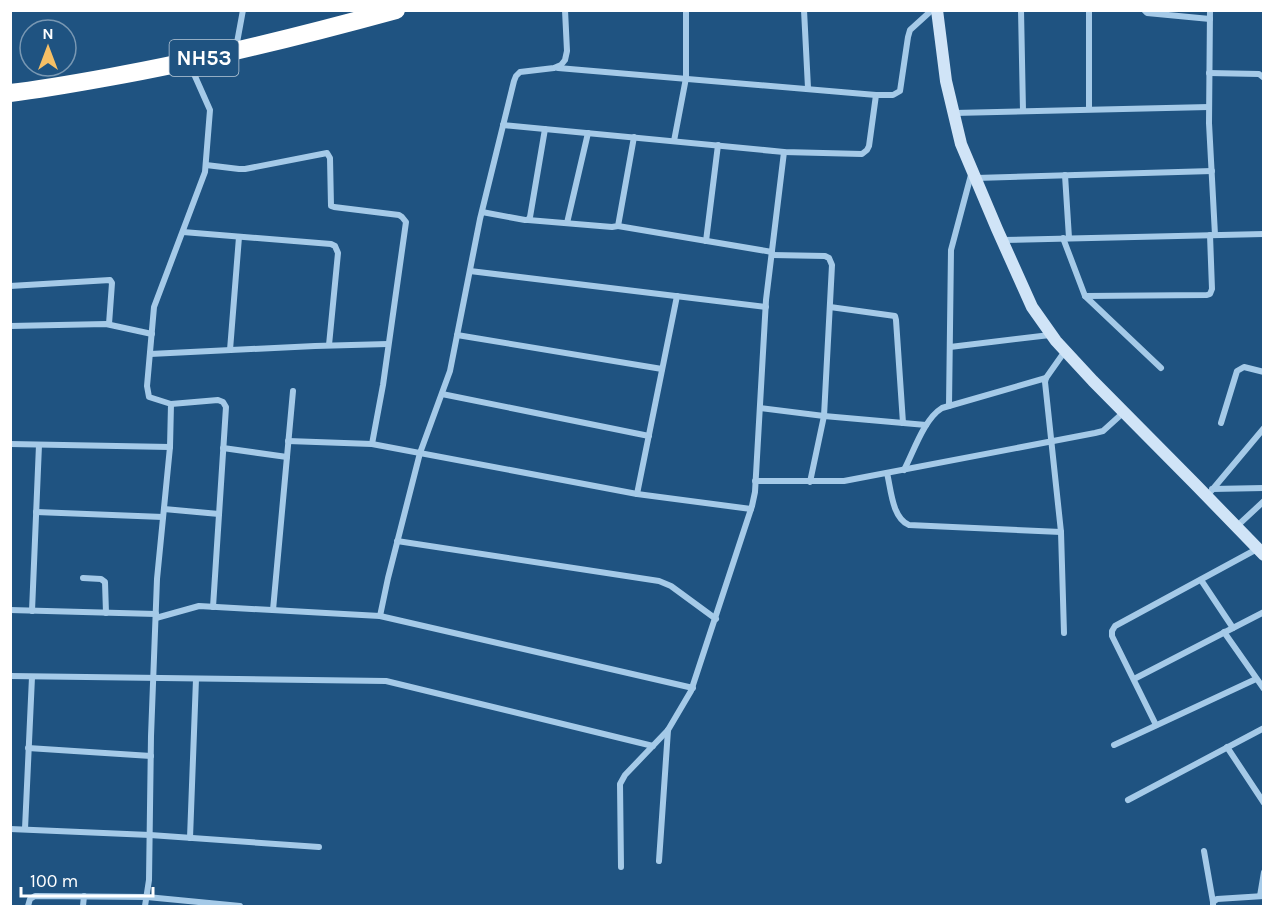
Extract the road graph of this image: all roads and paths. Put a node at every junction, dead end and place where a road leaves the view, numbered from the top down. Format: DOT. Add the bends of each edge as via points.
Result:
graph roads {
  1 [pos="243,10"];
  2 [pos="396,10"];
  3 [pos="565,10"];
  4 [pos="686,10"];
  5 [pos="804,10"];
  6 [pos="932,10"];
  7 [pos="937,10"];
  8 [pos="1021,10"];
  9 [pos="1089,10"];
  10 [pos="1144,10"];
  11 [pos="1210,10"];
  12 [pos="1210,19"];
  13 [pos="236,51"];
  14 [pos="189,62"];
  15 [pos="554,68"];
  16 [pos="1209,73"];
  17 [pos="686,78"];
  18 [pos="1263,78"];
  19 [pos="808,88"];
  20 [pos="10,93"];
  21 [pos="876,95"];
  22 [pos="1209,106"];
  23 [pos="1089,110"];
  24 [pos="1023,111"];
  25 [pos="953,113"];
  26 [pos="503,125"];
  27 [pos="545,129"];
  28 [pos="588,133"];
  29 [pos="634,137"];
  30 [pos="674,141"];
  31 [pos="718,145"];
  32 [pos="784,152"];
  33 [pos="206,165"];
  34 [pos="1212,171"];
  35 [pos="974,175"];
  36 [pos="1065,176"];
  37 [pos="482,212"];
  38 [pos="528,220"];
  39 [pos="567,223"];
  40 [pos="618,226"];
  41 [pos="183,232"];
  42 [pos="1263,234"];
  43 [pos="1213,235"];
  44 [pos="239,237"];
  45 [pos="1066,238"];
  46 [pos="1002,240"];
  47 [pos="706,241"];
  48 [pos="772,253"];
  49 [pos="470,271"];
  50 [pos="10,286"];
  51 [pos="677,296"];
  52 [pos="1084,296"];
  53 [pos="766,307"];
  54 [pos="830,307"];
  55 [pos="109,324"];
  56 [pos="10,326"];
  57 [pos="152,334"];
  58 [pos="457,335"];
  59 [pos="1052,335"];
  60 [pos="388,344"];
  61 [pos="329,345"];
  62 [pos="950,346"];
  63 [pos="230,350"];
  64 [pos="1065,351"];
  65 [pos="150,354"];
  66 [pos="1161,368"];
  67 [pos="662,369"];
  68 [pos="1263,372"];
  69 [pos="1046,378"];
  70 [pos="293,391"];
  71 [pos="442,394"];
  72 [pos="171,404"];
  73 [pos="949,406"];
  74 [pos="760,408"];
  75 [pos="1124,412"];
  76 [pos="824,416"];
  77 [pos="903,423"];
  78 [pos="1221,423"];
  79 [pos="926,425"];
  80 [pos="1263,428"];
  81 [pos="649,436"];
  82 [pos="288,441"];
  83 [pos="1051,442"];
  84 [pos="10,444"];
  85 [pos="372,444"];
  86 [pos="39,445"];
  87 [pos="170,447"];
  88 [pos="223,448"];
  89 [pos="420,453"];
  90 [pos="287,457"];
  91 [pos="904,470"];
  92 [pos="887,473"];
  93 [pos="755,481"];
  94 [pos="810,482"];
  95 [pos="1263,488"];
  96 [pos="1209,493"];
  97 [pos="637,494"];
  98 [pos="1263,501"];
  99 [pos="164,509"];
  100 [pos="751,509"];
  101 [pos="36,512"];
  102 [pos="219,514"];
  103 [pos="163,517"];
  104 [pos="1236,527"];
  105 [pos="1061,532"];
  106 [pos="397,541"];
  107 [pos="1260,552"];
  108 [pos="83,578"];
  109 [pos="1201,580"];
  110 [pos="213,607"];
  111 [pos="10,610"];
  112 [pos="273,610"];
  113 [pos="32,611"];
  114 [pos="1263,612"];
  115 [pos="105,613"];
  116 [pos="156,616"];
  117 [pos="380,616"];
  118 [pos="716,619"];
  119 [pos="1233,628"];
  120 [pos="1224,632"];
  121 [pos="1064,633"];
  122 [pos="10,676"];
  123 [pos="32,677"];
  124 [pos="154,679"];
  125 [pos="196,679"];
  126 [pos="1134,679"];
  127 [pos="1256,679"];
  128 [pos="693,688"];
  129 [pos="1263,689"];
  130 [pos="1156,725"];
  131 [pos="1263,728"];
  132 [pos="668,730"];
  133 [pos="1114,745"];
  134 [pos="653,746"];
  135 [pos="1227,747"];
  136 [pos="28,748"];
  137 [pos="151,756"];
  138 [pos="1128,800"];
  139 [pos="1263,803"];
  140 [pos="10,829"];
  141 [pos="25,829"];
  142 [pos="150,835"];
  143 [pos="190,838"];
  144 [pos="319,847"];
  145 [pos="1204,851"];
  146 [pos="659,861"];
  147 [pos="621,867"];
  148 [pos="1263,872"];
  149 [pos="1262,896"];
  150 [pos="84,897"];
  151 [pos="147,897"];
  152 [pos="198,904"];
  153 [pos="1213,904"];
  154 [pos="28,906"];
  155 [pos="83,906"];
  156 [pos="145,906"];
  157 [pos="240,906"];
  1 -- 13 [label="street"];
  2 -- 13 [label="highway, NH53"];
  3 -- 15 [label="street" via="567,51 565,60"];
  4 -- 17 [label="street"];
  5 -- 19 [label="street"];
  6 -- 21 [label="street" via="910,30 900,91"];
  7 -- 25 [label="street"];
  8 -- 24 [label="street"];
  9 -- 23 [label="street"];
  10 -- 12 [label="street"];
  11 -- 12 [label="street"];
  12 -- 16 [label="street"];
  13 -- 14 [label="highway, NH53"];
  14 -- 20 [label="highway, NH53"];
  14 -- 33 [label="street" via="210,110"];
  15 -- 17 [label="street"];
  15 -- 26 [label="street" via="520,72 516,76"];
  16 -- 18 [label="street" via="1259,74"];
  16 -- 22 [label="street"];
  17 -- 19 [label="street"];
  17 -- 30 [label="street"];
  19 -- 21 [label="street"];
  21 -- 32 [label="street" via="869,146 862,154"];
  22 -- 23 [label="street"];
  22 -- 34 [label="street"];
  23 -- 24 [label="street"];
  24 -- 25 [label="street"];
  25 -- 35 [label="street"];
  26 -- 27 [label="street"];
  26 -- 37 [label="street"];
  27 -- 28 [label="street"];
  27 -- 38 [label="street"];
  28 -- 29 [label="street"];
  28 -- 39 [label="street"];
  29 -- 30 [label="street"];
  29 -- 40 [label="street"];
  30 -- 31 [label="street"];
  31 -- 32 [label="street"];
  31 -- 47 [label="street"];
  32 -- 48 [label="street"];
  33 -- 41 [label="street"];
  33 -- 60 [label="street" via="245,169 327,153 331,206 402,217 406,222"];
  34 -- 36 [label="street"];
  34 -- 43 [label="street"];
  35 -- 36 [label="street"];
  35 -- 46 [label="street"];
  35 -- 62 [label="street" via="951,250"];
  36 -- 45 [label="street"];
  37 -- 38 [label="street"];
  37 -- 49 [label="street"];
  38 -- 39 [label="street"];
  39 -- 40 [label="street"];
  40 -- 47 [label="street"];
  41 -- 44 [label="street"];
  41 -- 57 [label="street" via="154,307"];
  42 -- 43 [label="street"];
  43 -- 45 [label="street"];
  43 -- 52 [label="street" via="1210,294"];
  44 -- 61 [label="street" via="335,246 338,253"];
  44 -- 63 [label="street"];
  45 -- 46 [label="street"];
  45 -- 52 [label="street"];
  46 -- 59 [label="street" via="1032,307"];
  47 -- 48 [label="street"];
  48 -- 53 [label="street"];
  48 -- 54 [label="street" via="829,258"];
  49 -- 51 [label="street"];
  49 -- 58 [label="street"];
  50 -- 55 [label="street" via="110,279"];
  51 -- 53 [label="street"];
  51 -- 67 [label="street"];
  52 -- 66 [label="street"];
  53 -- 74 [label="street"];
  54 -- 76 [label="street"];
  54 -- 77 [label="street" via="895,316"];
  55 -- 56 [label="street"];
  55 -- 57 [label="street"];
  57 -- 65 [label="street"];
  58 -- 67 [label="street"];
  58 -- 71 [label="street"];
  59 -- 62 [label="street"];
  59 -- 64 [label="street"];
  60 -- 61 [label="street"];
  60 -- 85 [label="street"];
  61 -- 63 [label="street"];
  62 -- 73 [label="street"];
  63 -- 65 [label="street"];
  64 -- 69 [label="street"];
  64 -- 75 [label="street"];
  65 -- 72 [label="street" via="149,397"];
  67 -- 81 [label="street"];
  68 -- 78 [label="street" via="1244,367 1237,370"];
  69 -- 73 [label="street"];
  69 -- 83 [label="street"];
  70 -- 82 [label="street"];
  71 -- 81 [label="street"];
  71 -- 89 [label="street"];
  72 -- 87 [label="street"];
  72 -- 88 [label="street" via="222,402 226,407"];
  73 -- 79 [label="street" via="937,411"];
  74 -- 76 [label="street"];
  74 -- 93 [label="street"];
  75 -- 83 [label="street" via="1099,432"];
  75 -- 96 [label="street"];
  76 -- 77 [label="street"];
  76 -- 94 [label="street"];
  77 -- 79 [label="street"];
  79 -- 91 [label="street"];
  80 -- 96 [label="street"];
  81 -- 97 [label="street"];
  82 -- 85 [label="street"];
  82 -- 90 [label="street"];
  83 -- 91 [label="street"];
  83 -- 105 [label="street"];
  84 -- 86 [label="street"];
  85 -- 89 [label="street"];
  86 -- 87 [label="street"];
  86 -- 101 [label="street"];
  87 -- 99 [label="street"];
  88 -- 90 [label="street"];
  88 -- 102 [label="street"];
  89 -- 97 [label="street"];
  89 -- 106 [label="street"];
  90 -- 112 [label="street"];
  91 -- 92 [label="street"];
  92 -- 94 [label="street"];
  92 -- 105 [label="street" via="896,509 909,525"];
  93 -- 94 [label="street"];
  93 -- 100 [label="street"];
  95 -- 96 [label="street"];
  96 -- 104 [label="street"];
  97 -- 100 [label="street"];
  98 -- 104 [label="street"];
  99 -- 102 [label="street"];
  99 -- 103 [label="street"];
  100 -- 118 [label="street"];
  101 -- 103 [label="street"];
  101 -- 113 [label="street"];
  102 -- 110 [label="street"];
  103 -- 116 [label="street"];
  104 -- 107 [label="street"];
  105 -- 121 [label="street"];
  106 -- 117 [label="street"];
  106 -- 118 [label="street" via="659,582 671,586"];
  107 -- 109 [label="street"];
  108 -- 115 [label="street" via="105,582"];
  109 -- 119 [label="street"];
  109 -- 126 [label="street" via="1115,626 1112,636"];
  110 -- 112 [label="street"];
  110 -- 116 [label="street" via="195,606"];
  111 -- 113 [label="street"];
  112 -- 117 [label="street"];
  113 -- 115 [label="street"];
  114 -- 119 [label="street"];
  115 -- 116 [label="street"];
  116 -- 124 [label="street"];
  117 -- 128 [label="street"];
  118 -- 128 [label="street"];
  119 -- 120 [label="street"];
  120 -- 126 [label="street"];
  120 -- 127 [label="street"];
  122 -- 123 [label="street"];
  123 -- 124 [label="street"];
  123 -- 136 [label="street"];
  124 -- 125 [label="street"];
  124 -- 137 [label="street"];
  125 -- 134 [label="street" via="386,681"];
  125 -- 143 [label="street"];
  126 -- 130 [label="street"];
  127 -- 129 [label="street"];
  127 -- 130 [label="street"];
  128 -- 132 [label="street"];
  130 -- 133 [label="street"];
  131 -- 135 [label="street"];
  132 -- 134 [label="street"];
  132 -- 146 [label="street"];
  134 -- 147 [label="street" via="620,784"];
  135 -- 138 [label="street"];
  135 -- 139 [label="street"];
  136 -- 137 [label="street"];
  136 -- 141 [label="street"];
  137 -- 142 [label="street"];
  140 -- 141 [label="street"];
  141 -- 142 [label="street"];
  142 -- 143 [label="street"];
  142 -- 151 [label="street"];
  143 -- 144 [label="street"];
  145 -- 153 [label="street"];
  148 -- 149 [label="street"];
  149 -- 153 [label="street" via="1217,899"];
  150 -- 151 [label="street"];
  150 -- 154 [label="street" via="35,896"];
  150 -- 155 [label="street"];
  151 -- 152 [label="street"];
  151 -- 156 [label="street"];
  152 -- 157 [label="street"];
}
